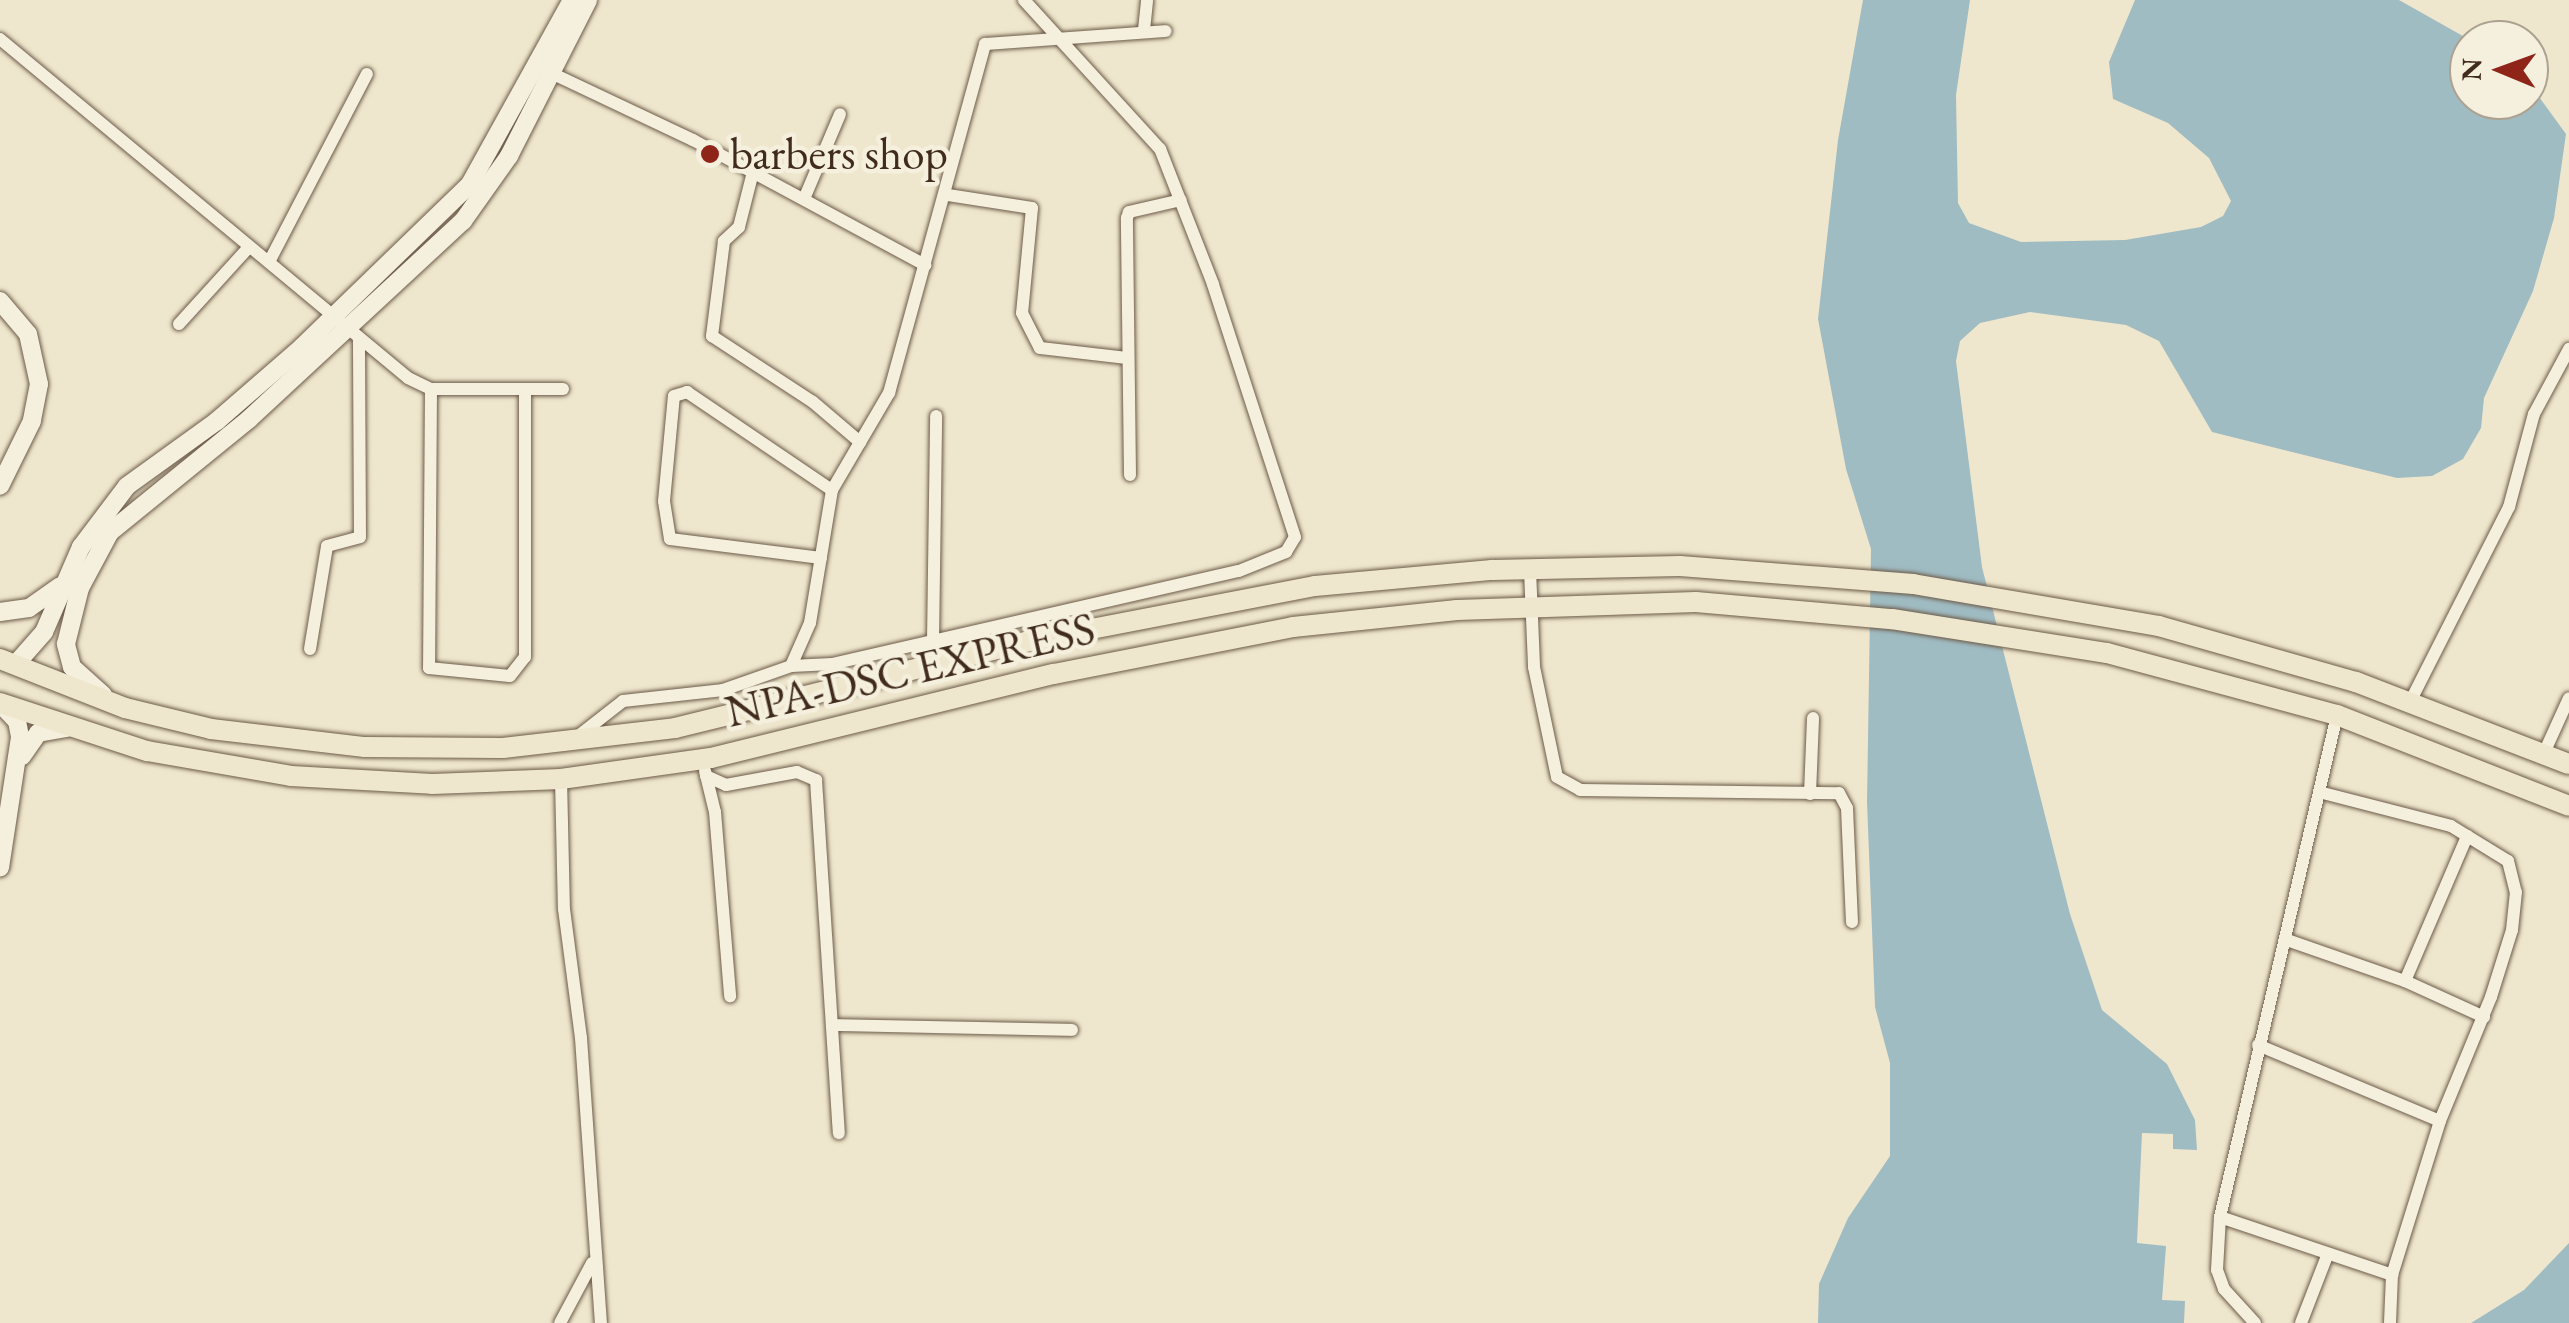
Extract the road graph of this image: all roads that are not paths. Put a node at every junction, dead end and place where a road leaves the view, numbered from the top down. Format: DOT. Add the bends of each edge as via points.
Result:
graph roads {
  1 [pos="572,0"];
  2 [pos="588,0"];
  3 [pos="1024,0"];
  4 [pos="1148,0"];
  5 [pos="1144,30"];
  6 [pos="1166,31"];
  7 [pos="1061,38"];
  8 [pos="0,40"];
  9 [pos="549,72"];
  10 [pos="367,74"];
  11 [pos="840,114"];
  12 [pos="752,172"];
  13 [pos="948,195"];
  14 [pos="804,199"];
  15 [pos="1181,200"];
  16 [pos="249,247"];
  17 [pos="268,262"];
  18 [pos="925,265"];
  19 [pos="0,301"];
  20 [pos="179,324"];
  21 [pos="347,329"];
  22 [pos="2569,349"];
  23 [pos="1127,358"];
  24 [pos="431,389"];
  25 [pos="563,389"];
  26 [pos="526,390"];
  27 [pos="936,416"];
  28 [pos="860,442"];
  29 [pos="1130,476"];
  30 [pos="0,486"];
  31 [pos="832,490"];
  32 [pos="821,558"];
  33 [pos="1530,570"];
  34 [pos="60,586"];
  35 [pos="1532,605"];
  36 [pos="0,612"];
  37 [pos="933,642"];
  38 [pos="310,649"];
  39 [pos="7,662"];
  40 [pos="791,666"];
  41 [pos="2569,698"];
  42 [pos="2410,702"];
  43 [pos="0,703"];
  44 [pos="126,708"];
  45 [pos="2336,715"];
  46 [pos="1813,718"];
  47 [pos="72,729"];
  48 [pos="571,742"];
  49 [pos="2544,754"];
  50 [pos="2569,764"];
  51 [pos="704,768"];
  52 [pos="14,776"];
  53 [pos="561,779"];
  54 [pos="2318,792"];
  55 [pos="1810,794"];
  56 [pos="2569,806"];
  57 [pos="2467,836"];
  58 [pos="0,868"];
  59 [pos="1852,922"];
  60 [pos="2286,940"];
  61 [pos="2405,981"];
  62 [pos="730,996"];
  63 [pos="2484,1017"];
  64 [pos="834,1025"];
  65 [pos="1072,1030"];
  66 [pos="2258,1045"];
  67 [pos="2440,1122"];
  68 [pos="839,1133"];
  69 [pos="2220,1217"];
  70 [pos="2327,1256"];
  71 [pos="592,1263"];
  72 [pos="2392,1275"];
  73 [pos="560,1323"];
  74 [pos="601,1323"];
  75 [pos="2255,1323"];
  76 [pos="2301,1323"];
  77 [pos="2390,1323"];
  1 -- 21 [label="main road" via="470,184"];
  2 -- 9 [label="main road"];
  3 -- 7 [label="street"];
  4 -- 5 [label="street"];
  5 -- 6 [label="street"];
  5 -- 7 [label="street"];
  7 -- 13 [label="street" via="985,44"];
  7 -- 15 [label="street" via="1160,149"];
  8 -- 16 [label="street"];
  9 -- 12 [label="street"];
  9 -- 21 [label="main road" via="510,156 480,201"];
  10 -- 17 [label="street"];
  11 -- 14 [label="street"];
  12 -- 14 [label="street"];
  12 -- 28 [label="street" via="740,227 724,240 712,336 813,402"];
  13 -- 18 [label="street"];
  13 -- 23 [label="street" via="1032,208 1022,288 1032,340 1054,351"];
  14 -- 18 [label="street"];
  15 -- 23 [label="street" via="1128,212"];
  15 -- 37 [label="street" via="1295,537 1286,552 1239,571"];
  16 -- 17 [label="street"];
  16 -- 20 [label="street"];
  17 -- 21 [label="street"];
  18 -- 28 [label="street" via="889,393"];
  19 -- 30 [label="main road" via="28,334 39,384 26,436"];
  21 -- 24 [label="street"];
  21 -- 34 [label="main road" via="127,486"];
  21 -- 38 [label="street" via="360,537 327,546"];
  21 -- 44 [label="main road" via="212,450 122,519 99,549 80,588 66,653 79,677"];
  22 -- 42 [label="street" via="2534,414 2509,506"];
  23 -- 29 [label="street"];
  24 -- 26 [label="street"];
  24 -- 26 [label="street" via="428,668 510,676 525,658"];
  25 -- 26 [label="street"];
  27 -- 37 [label="street"];
  28 -- 31 [label="street"];
  31 -- 32 [label="street"];
  31 -- 32 [label="street" via="687,392 674,396 664,501 670,539"];
  32 -- 40 [label="street" via="810,623"];
  33 -- 35 [label="street"];
  33 -- 42 [label="main road" via="1680,566 1986,594 2159,626"];
  33 -- 48 [label="main road" via="1402,576 1232,599 693,724"];
  34 -- 36 [label="main road" via="17,613"];
  34 -- 39 [label="main road" via="44,632"];
  35 -- 45 [label="main road, NPA-DSC EXPRESS" via="1696,602 1996,634 2107,654"];
  35 -- 51 [label="main road, NPA-DSC EXPRESS" via="1373,616 1224,638"];
  35 -- 55 [label="street" via="1542,720 1557,777 1566,787"];
  37 -- 40 [label="street"];
  39 -- 44 [label="main road"];
  40 -- 48 [label="street" via="723,690 623,701"];
  41 -- 49 [label="street"];
  42 -- 49 [label="main road"];
  43 -- 47 [label="main road, NPA-DSC EXPRESS"];
  43 -- 52 [label="main road" via="20,728"];
  44 -- 48 [label="main road" via="211,729 365,747"];
  45 -- 54 [label="street"];
  45 -- 56 [label="main road, NPA-DSC EXPRESS"];
  46 -- 55 [label="street"];
  47 -- 52 [label="main road" via="38,733"];
  47 -- 53 [label="main road, NPA-DSC EXPRESS" via="148,751 291,776 432,784"];
  49 -- 50 [label="main road"];
  51 -- 53 [label="main road, NPA-DSC EXPRESS"];
  51 -- 62 [label="street"];
  51 -- 64 [label="street" via="726,785 797,772 816,780"];
  52 -- 58 [label="main road"];
  53 -- 71 [label="street" via="564,909 581,1038"];
  54 -- 57 [label="street" via="2451,826"];
  54 -- 60 [label="street"];
  55 -- 59 [label="street" via="1839,793 1845,800"];
  57 -- 61 [label="street"];
  57 -- 63 [label="street" via="2508,862 2516,892 2512,930"];
  60 -- 61 [label="street"];
  60 -- 66 [label="street"];
  61 -- 63 [label="street"];
  63 -- 67 [label="street"];
  64 -- 65 [label="street"];
  64 -- 68 [label="street"];
  66 -- 67 [label="street"];
  66 -- 69 [label="street"];
  67 -- 72 [label="street"];
  69 -- 70 [label="street"];
  69 -- 75 [label="street" via="2217,1270 2224,1289"];
  70 -- 72 [label="street"];
  70 -- 76 [label="street"];
  71 -- 73 [label="street"];
  71 -- 74 [label="street"];
  72 -- 77 [label="street"];
}
